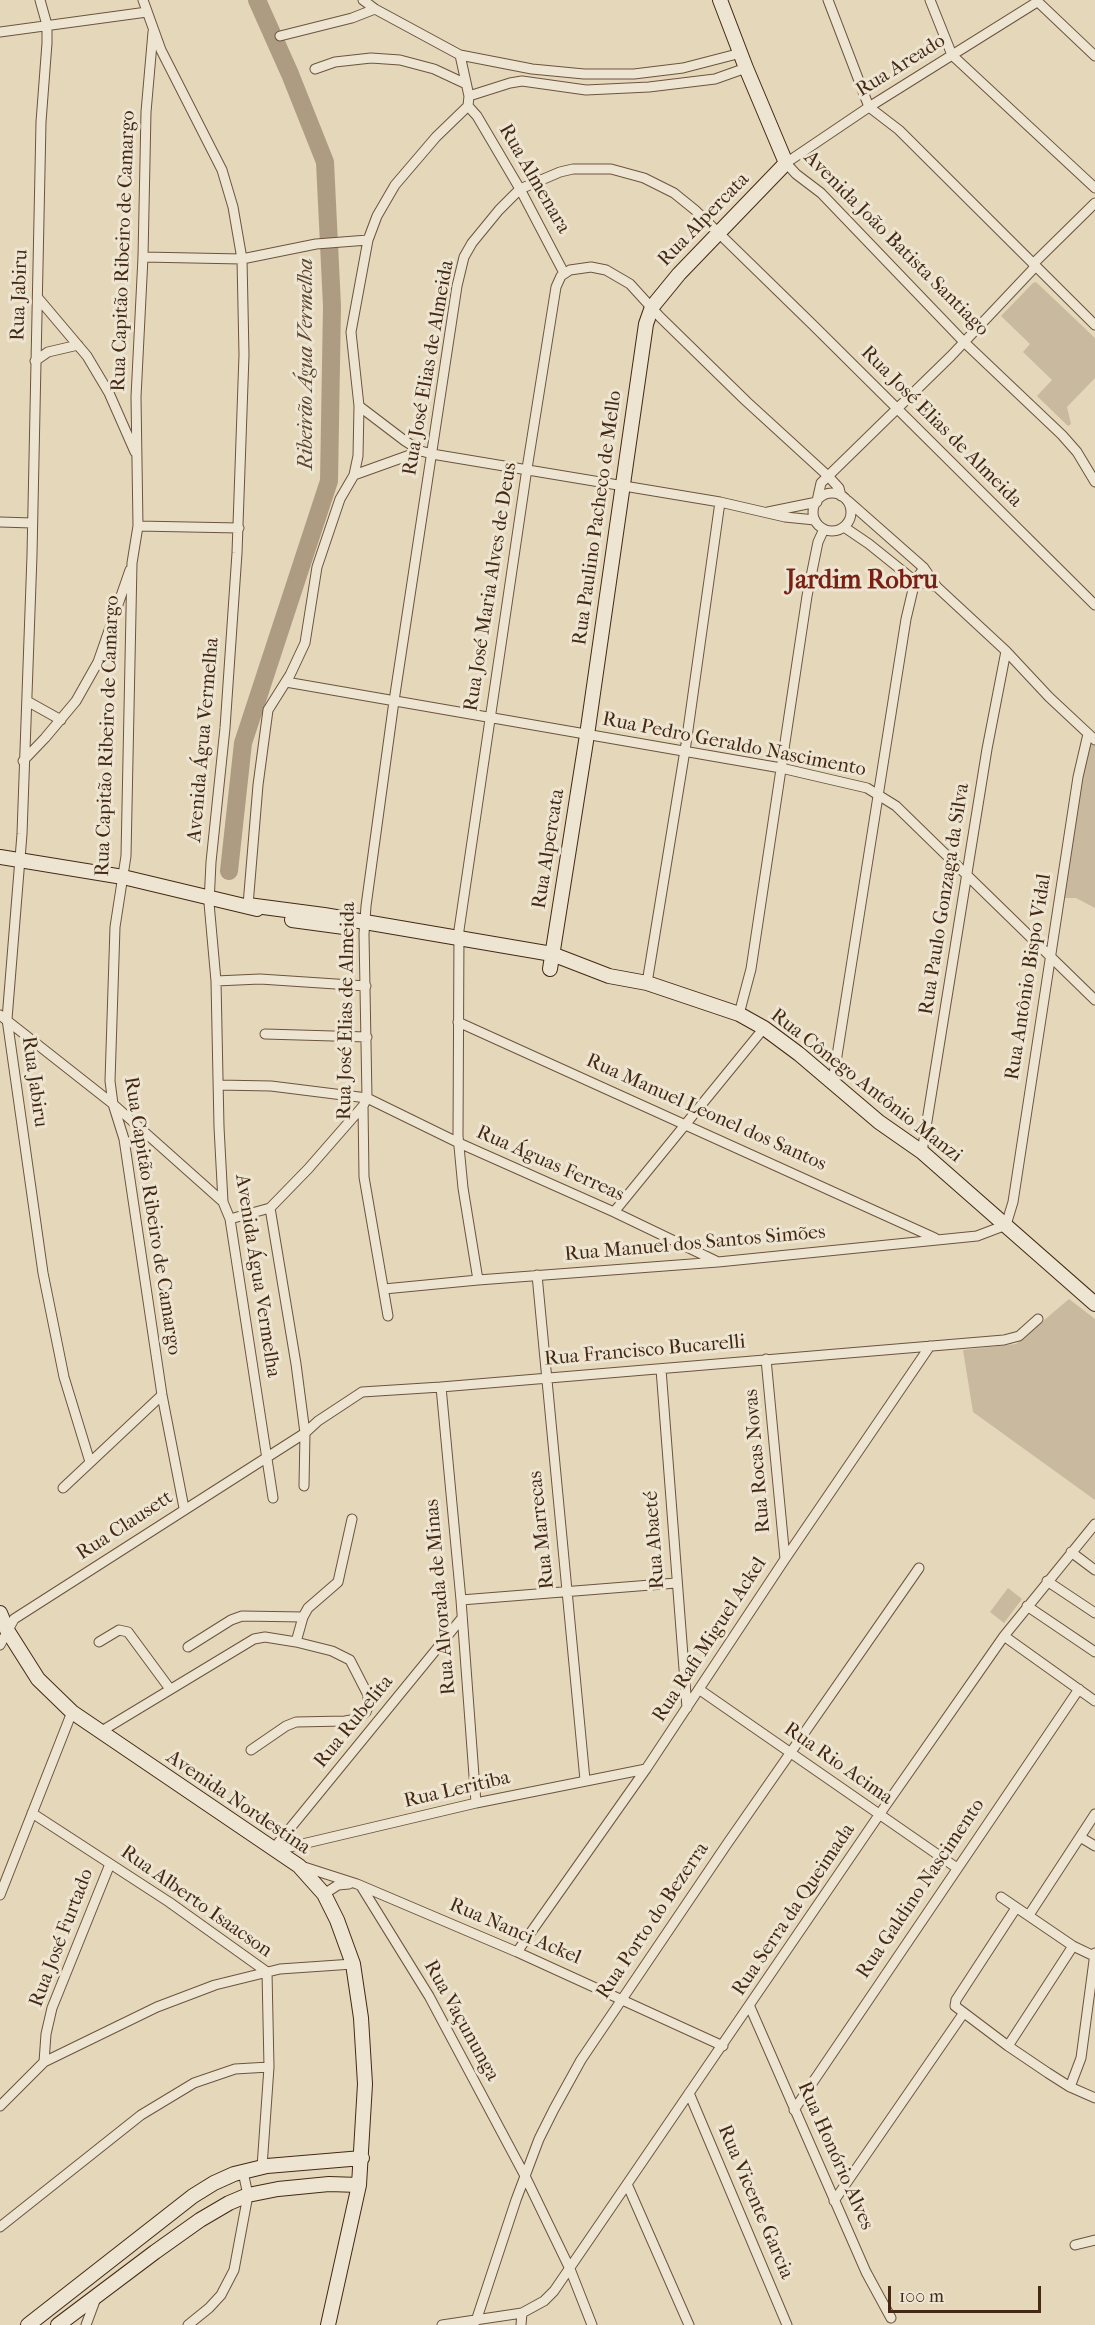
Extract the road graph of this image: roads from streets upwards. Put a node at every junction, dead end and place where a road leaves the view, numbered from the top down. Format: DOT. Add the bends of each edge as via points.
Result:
graph roads {
  1 [pos="40,0"];
  2 [pos="143,0"];
  3 [pos="363,0"];
  4 [pos="720,0"];
  5 [pos="828,0"];
  6 [pos="930,0"];
  7 [pos="1036,1"];
  8 [pos="375,9"];
  9 [pos="147,12"];
  10 [pos="47,25"];
  11 [pos="153,30"];
  12 [pos="0,32"];
  13 [pos="280,36"];
  14 [pos="741,53"];
  15 [pos="460,55"];
  16 [pos="952,55"];
  17 [pos="1095,56"];
  18 [pos="746,68"];
  19 [pos="315,69"];
  20 [pos="464,83"];
  21 [pos="468,101"];
  22 [pos="869,107"];
  23 [pos="786,163"];
  24 [pos="1095,188"];
  25 [pos="520,189"];
  26 [pos="1095,203"];
  27 [pos="718,233"];
  28 [pos="368,240"];
  29 [pos="143,257"];
  30 [pos="242,259"];
  31 [pos="1034,266"];
  32 [pos="564,273"];
  33 [pos="39,298"];
  34 [pos="652,307"];
  35 [pos="1095,325"];
  36 [pos="964,342"];
  37 [pos="78,345"];
  38 [pos="35,361"];
  39 [pos="359,406"];
  40 [pos="896,408"];
  41 [pos="421,451"];
  42 [pos="432,454"];
  43 [pos="136,455"];
  44 [pos="528,470"];
  45 [pos="354,475"];
  46 [pos="828,476"];
  47 [pos="1095,482"];
  48 [pos="623,487"];
  49 [pos="844,499"];
  50 [pos="720,502"];
  51 [pos="817,502"];
  52 [pos="765,512"];
  53 [pos="815,520"];
  54 [pos="0,522"];
  55 [pos="32,523"];
  56 [pos="138,526"];
  57 [pos="844,527"];
  58 [pos="238,528"];
  59 [pos="824,529"];
  60 [pos="132,562"];
  61 [pos="924,568"];
  62 [pos="915,582"];
  63 [pos="937,587"];
  64 [pos="1095,605"];
  65 [pos="1006,651"];
  66 [pos="286,682"];
  67 [pos="27,701"];
  68 [pos="394,701"];
  69 [pos="489,718"];
  70 [pos="61,720"];
  71 [pos="587,735"];
  72 [pos="1092,737"];
  73 [pos="685,752"];
  74 [pos="23,760"];
  75 [pos="781,768"];
  76 [pos="878,794"];
  77 [pos="0,857"];
  78 [pos="21,861"];
  79 [pos="968,876"];
  80 [pos="123,877"];
  81 [pos="209,896"];
  82 [pos="248,905"];
  83 [pos="365,924"];
  84 [pos="458,937"];
  85 [pos="552,954"];
  86 [pos="1052,957"];
  87 [pos="550,969"];
  88 [pos="216,981"];
  89 [pos="647,983"];
  90 [pos="366,986"];
  91 [pos="1095,1000"];
  92 [pos="739,1014"];
  93 [pos="4,1017"];
  94 [pos="458,1022"];
  95 [pos="764,1028"];
  96 [pos="265,1034"];
  97 [pos="367,1037"];
  98 [pos="833,1081"];
  99 [pos="218,1084"];
  100 [pos="365,1102"];
  101 [pos="113,1104"];
  102 [pos="686,1123"];
  103 [pos="459,1143"];
  104 [pos="922,1152"];
  105 [pos="223,1202"];
  106 [pos="270,1208"];
  107 [pos="614,1212"];
  108 [pos="230,1219"];
  109 [pos="1006,1225"];
  110 [pos="938,1239"];
  111 [pos="718,1262"];
  112 [pos="537,1275"];
  113 [pos="478,1280"];
  114 [pos="384,1290"];
  115 [pos="1095,1304"];
  116 [pos="388,1316"];
  117 [pos="1038,1319"];
  118 [pos="930,1346"];
  119 [pos="766,1359"];
  120 [pos="661,1369"];
  121 [pos="545,1378"];
  122 [pos="441,1387"];
  123 [pos="162,1395"];
  124 [pos="305,1433"];
  125 [pos="267,1457"];
  126 [pos="90,1462"];
  127 [pos="304,1486"];
  128 [pos="63,1488"];
  129 [pos="273,1498"];
  130 [pos="184,1508"];
  131 [pos="352,1519"];
  132 [pos="1094,1527"];
  133 [pos="1071,1552"];
  134 [pos="785,1559"];
  135 [pos="919,1568"];
  136 [pos="1095,1570"];
  137 [pos="1047,1581"];
  138 [pos="676,1583"];
  139 [pos="567,1593"];
  140 [pos="461,1600"];
  141 [pos="1027,1606"];
  142 [pos="0,1613"];
  143 [pos="1095,1613"];
  144 [pos="303,1617"];
  145 [pos="462,1618"];
  146 [pos="7,1630"];
  147 [pos="1004,1636"];
  148 [pos="99,1642"];
  149 [pos="296,1642"];
  150 [pos="0,1645"];
  151 [pos="188,1647"];
  152 [pos="1095,1652"];
  153 [pos="170,1689"];
  154 [pos="700,1689"];
  155 [pos="1079,1689"];
  156 [pos="1095,1701"];
  157 [pos="687,1708"];
  158 [pos="72,1712"];
  159 [pos="100,1732"];
  160 [pos="251,1750"];
  161 [pos="790,1753"];
  162 [pos="646,1769"];
  163 [pos="585,1780"];
  164 [pos="476,1803"];
  165 [pos="32,1813"];
  166 [pos="1095,1814"];
  167 [pos="879,1815"];
  168 [pos="1080,1837"];
  169 [pos="1095,1846"];
  170 [pos="275,1849"];
  171 [pos="110,1864"];
  172 [pos="299,1866"];
  173 [pos="957,1868"];
  174 [pos="359,1885"];
  175 [pos="324,1894"];
  176 [pos="0,1895"];
  177 [pos="1001,1897"];
  178 [pos="1016,1908"];
  179 [pos="1029,1915"];
  180 [pos="1073,1946"];
  181 [pos="517,1952"];
  182 [pos="1094,1955"];
  183 [pos="353,1964"];
  184 [pos="267,1972"];
  185 [pos="622,1999"];
  186 [pos="750,2007"];
  187 [pos="963,2014"];
  188 [pos="723,2046"];
  189 [pos="1008,2046"];
  190 [pos="44,2062"];
  191 [pos="269,2067"];
  192 [pos="1070,2087"];
  193 [pos="689,2093"];
  194 [pos="1095,2098"];
  195 [pos="0,2106"];
  196 [pos="794,2110"];
  197 [pos="362,2158"];
  198 [pos="330,2160"];
  199 [pos="262,2167"];
  200 [pos="243,2172"];
  201 [pos="525,2176"];
  202 [pos="329,2184"];
  203 [pos="627,2184"];
  204 [pos="359,2185"];
  205 [pos="248,2195"];
  206 [pos="834,2201"];
  207 [pos="0,2227"];
  208 [pos="1095,2240"];
  209 [pos="1075,2245"];
  210 [pos="570,2269"];
  211 [pos="96,2298"];
  212 [pos="522,2313"];
  213 [pos="891,2318"];
  214 [pos="476,2322"];
  215 [pos="28,2325"];
  216 [pos="58,2325"];
  217 [pos="86,2325"];
  218 [pos="188,2325"];
  219 [pos="328,2325"];
  220 [pos="442,2325"];
  221 [pos="521,2325"];
  222 [pos="592,2325"];
  223 [pos="688,2325"];
  224 [pos="787,2325"];
  1 -- 10 [label="street, Rua Jabiru"];
  2 -- 9 [label="street, Avenida Água Vermelha"];
  3 -- 8 [label="street"];
  4 -- 14 [label="street, Avenida João Batista Santiago"];
  5 -- 22 [label="street"];
  6 -- 16 [label="street"];
  7 -- 16 [label="street, Rua Areado"];
  7 -- 17 [label="street"];
  8 -- 13 [label="street"];
  8 -- 15 [label="street"];
  9 -- 10 [label="street"];
  9 -- 11 [label="street, Avenida Água Vermelha"];
  10 -- 12 [label="street"];
  10 -- 33 [label="street, Rua Jabiru" via="41,122"];
  11 -- 29 [label="street, Rua Capitão Ribeiro de Camargo" via="146,112"];
  11 -- 30 [label="street, Avenida Água Vermelha" via="222,170"];
  14 -- 15 [label="street" via="682,68 634,74 532,69"];
  14 -- 18 [label="street, Avenida João Batista Santiago"];
  15 -- 20 [label="street, Rua Almenara"];
  16 -- 22 [label="street, Rua Areado"];
  16 -- 24 [label="street"];
  18 -- 21 [label="street" via="715,79 649,87 586,90 522,81"];
  18 -- 23 [label="street, Avenida João Batista Santiago"];
  19 -- 20 [label="street" via="361,58 381,58 434,69"];
  20 -- 21 [label="street, Rua Almenara"];
  21 -- 25 [label="street, Rua Almenara"];
  21 -- 28 [label="street" via="395,185"];
  22 -- 23 [label="street, Rua Areado"];
  22 -- 31 [label="street" via="899,130"];
  23 -- 27 [label="street, Rua Alpercata"];
  23 -- 36 [label="street, Avenida João Batista Santiago" via="821,193"];
  25 -- 27 [label="street, Rua José Elias de Almeida" via="573,169 611,169 644,178 674,193"];
  25 -- 32 [label="street, Rua Almenara"];
  25 -- 42 [label="street, Rua José Elias de Almeida" via="482,230 464,257"];
  26 -- 31 [label="street"];
  27 -- 34 [label="street, Rua Alpercata"];
  27 -- 40 [label="street, Rua José Elias de Almeida"];
  28 -- 30 [label="street" via="322,243"];
  28 -- 39 [label="street" via="351,332"];
  29 -- 30 [label="street"];
  29 -- 43 [label="street, Rua Capitão Ribeiro de Camargo"];
  30 -- 58 [label="street, Avenida Água Vermelha" via="244,355"];
  31 -- 35 [label="street"];
  31 -- 36 [label="street"];
  32 -- 34 [label="street" via="578,267 606,270 630,284"];
  32 -- 44 [label="street, Rua José Maria Alves de Deus" via="556,287"];
  33 -- 37 [label="street"];
  33 -- 38 [label="street, Rua Jabiru"];
  34 -- 46 [label="street"];
  34 -- 48 [label="street, Rua Paulino Pacheco de Mello" via="646,324"];
  36 -- 40 [label="street"];
  36 -- 47 [label="street, Avenida João Batista Santiago" via="1062,435"];
  37 -- 38 [label="street" via="48,352"];
  37 -- 43 [label="street" via="110,393"];
  38 -- 55 [label="street, Rua Jabiru"];
  39 -- 41 [label="street"];
  39 -- 45 [label="street"];
  40 -- 46 [label="street"];
  40 -- 64 [label="street, Rua José Elias de Almeida"];
  41 -- 42 [label="street"];
  41 -- 45 [label="street"];
  42 -- 44 [label="street"];
  42 -- 68 [label="street, Rua José Elias de Almeida"];
  43 -- 56 [label="street, Rua Capitão Ribeiro de Camargo"];
  44 -- 48 [label="street"];
  44 -- 69 [label="street, Rua José Maria Alves de Deus"];
  45 -- 66 [label="street" via="326,536 316,567 305,643"];
  46 -- 49 [label="street"];
  46 -- 51 [label="street" via="818,488"];
  48 -- 50 [label="street"];
  48 -- 71 [label="street, Rua Paulino Pacheco de Mello"];
  49 -- 51 [label="street" via="827,494"];
  49 -- 57 [label="street" via="850,518"];
  49 -- 61 [label="street"];
  50 -- 52 [label="street"];
  50 -- 73 [label="street"];
  51 -- 52 [label="street"];
  51 -- 53 [label="street"];
  52 -- 53 [label="street"];
  53 -- 59 [label="street"];
  54 -- 55 [label="street"];
  55 -- 67 [label="street, Rua Jabiru"];
  56 -- 58 [label="street"];
  56 -- 60 [label="street, Rua Capitão Ribeiro de Camargo"];
  57 -- 59 [label="street"];
  57 -- 62 [label="street"];
  58 -- 81 [label="street, Avenida Água Vermelha"];
  59 -- 75 [label="street" via="807,596"];
  60 -- 70 [label="street" via="98,662"];
  60 -- 80 [label="street, Rua Capitão Ribeiro de Camargo"];
  61 -- 62 [label="street"];
  61 -- 63 [label="street"];
  62 -- 63 [label="street"];
  62 -- 76 [label="street"];
  63 -- 65 [label="street"];
  65 -- 72 [label="street"];
  65 -- 79 [label="street, Rua Paulo Gonzaga da Silva"];
  66 -- 68 [label="street, Rua Pedro Geraldo Nascimento"];
  66 -- 82 [label="street" via="268,710"];
  67 -- 70 [label="street"];
  67 -- 74 [label="street, Rua Jabiru"];
  68 -- 69 [label="street, Rua Pedro Geraldo Nascimento"];
  68 -- 83 [label="street, Rua José Elias de Almeida"];
  69 -- 71 [label="street, Rua Pedro Geraldo Nascimento"];
  69 -- 84 [label="street, Rua José Maria Alves de Deus"];
  70 -- 74 [label="street"];
  71 -- 73 [label="street, Rua Pedro Geraldo Nascimento"];
  71 -- 85 [label="street, Rua Alpercata"];
  72 -- 86 [label="street, Rua Antônio Bispo Vidal" via="1074,801"];
  73 -- 75 [label="street, Rua Pedro Geraldo Nascimento"];
  73 -- 89 [label="street"];
  74 -- 78 [label="street, Rua Jabiru"];
  75 -- 76 [label="street, Rua Pedro Geraldo Nascimento"];
  75 -- 92 [label="street" via="751,969"];
  76 -- 79 [label="street, Rua Pedro Geraldo Nascimento" via="896,806"];
  76 -- 98 [label="street"];
  77 -- 78 [label="street, Rua Cônego Antônio Manzi"];
  78 -- 80 [label="street, Rua Cônego Antônio Manzi"];
  78 -- 93 [label="street, Rua Jabiru"];
  79 -- 86 [label="street, Rua Pedro Geraldo Nascimento"];
  79 -- 104 [label="street, Rua Paulo Gonzaga da Silva"];
  80 -- 81 [label="street, Rua Cônego Antônio Manzi"];
  80 -- 101 [label="street, Rua Capitão Ribeiro de Camargo" via="115,927 110,1069"];
  81 -- 82 [label="street, Rua Cônego Antônio Manzi"];
  81 -- 88 [label="street, Avenida Água Vermelha"];
  82 -- 83 [label="street, Rua Cônego Antônio Manzi" via="281,918 316,924"];
  83 -- 84 [label="street, Rua Cônego Antônio Manzi"];
  83 -- 90 [label="street, Rua José Elias de Almeida"];
  84 -- 85 [label="street, Rua Cônego Antônio Manzi"];
  84 -- 94 [label="street, Rua José Maria Alves de Deus"];
  85 -- 87 [label="street, Rua Alpercata"];
  85 -- 89 [label="street, Rua Cônego Antônio Manzi" via="609,976"];
  86 -- 91 [label="street, Rua Pedro Geraldo Nascimento"];
  86 -- 109 [label="street, Rua Antônio Bispo Vidal" via="1013,1202"];
  88 -- 90 [label="street" via="260,979"];
  88 -- 99 [label="street, Avenida Água Vermelha"];
  89 -- 92 [label="street, Rua Cônego Antônio Manzi"];
  90 -- 97 [label="street, Rua José Elias de Almeida"];
  92 -- 95 [label="street, Rua Cônego Antônio Manzi"];
  93 -- 101 [label="street"];
  93 -- 126 [label="street, Rua Jabiru" via="43,1273 64,1377"];
  94 -- 102 [label="street, Rua Manuel Leonel dos Santos"];
  94 -- 103 [label="street, Rua José Maria Alves de Deus"];
  95 -- 98 [label="street, Rua Cônego Antônio Manzi"];
  95 -- 102 [label="street"];
  96 -- 97 [label="street"];
  97 -- 100 [label="street, Rua José Elias de Almeida"];
  98 -- 104 [label="street, Rua Cônego Antônio Manzi" via="879,1122"];
  99 -- 100 [label="street, Rua Águas Ferreas" via="272,1086"];
  99 -- 105 [label="street, Avenida Água Vermelha"];
  100 -- 103 [label="street, Rua Águas Ferreas"];
  100 -- 106 [label="street"];
  100 -- 114 [label="street, Rua José Elias de Almeida" via="364,1178"];
  101 -- 105 [label="street"];
  101 -- 123 [label="street, Rua Capitão Ribeiro de Camargo" via="124,1139"];
  102 -- 107 [label="street"];
  102 -- 110 [label="street, Rua Manuel Leonel dos Santos"];
  103 -- 107 [label="street, Rua Águas Ferreas"];
  103 -- 113 [label="street, Rua José Maria Alves de Deus"];
  104 -- 109 [label="street, Rua Cônego Antônio Manzi"];
  105 -- 108 [label="street, Avenida Água Vermelha"];
  106 -- 108 [label="street"];
  106 -- 124 [label="street, Avenida Água Vermelha"];
  107 -- 111 [label="street, Rua Águas Ferreas"];
  108 -- 125 [label="street, Avenida Água Vermelha"];
  109 -- 110 [label="street, Rua Manuel dos Santos Simões" via="977,1236"];
  109 -- 115 [label="street, Rua Cônego Antônio Manzi"];
  110 -- 111 [label="street, Rua Manuel dos Santos Simões"];
  111 -- 112 [label="street, Rua Manuel dos Santos Simões"];
  112 -- 113 [label="street, Rua Manuel dos Santos Simões"];
  112 -- 121 [label="street, Rua Marrecas"];
  113 -- 114 [label="street, Rua Manuel dos Santos Simões"];
  114 -- 116 [label="street, Rua José Elias de Almeida"];
  117 -- 118 [label="street, Rua Francisco Bucarelli" via="1012,1338"];
  118 -- 119 [label="street, Rua Francisco Bucarelli"];
  118 -- 134 [label="street, Rua Rafi Miguel Ackel"];
  119 -- 120 [label="street, Rua Francisco Bucarelli"];
  119 -- 134 [label="street, Rua Rocas Novas"];
  120 -- 121 [label="street, Rua Francisco Bucarelli"];
  120 -- 138 [label="street, Rua Abaeté"];
  121 -- 122 [label="street, Rua Francisco Bucarelli"];
  121 -- 139 [label="street, Rua Marrecas"];
  122 -- 124 [label="street, Rua Francisco Bucarelli" via="362,1392"];
  122 -- 140 [label="street, Rua Alvorada de Minas"];
  123 -- 126 [label="street"];
  123 -- 130 [label="street, Rua Capitão Ribeiro de Camargo"];
  124 -- 125 [label="street, Rua Francisco Bucarelli"];
  124 -- 127 [label="street, Avenida Água Vermelha"];
  125 -- 129 [label="street, Avenida Água Vermelha"];
  125 -- 130 [label="street, Rua Clausett"];
  126 -- 128 [label="street"];
  130 -- 146 [label="street, Rua Clausett" via="14,1619"];
  131 -- 144 [label="street" via="338,1582"];
  132 -- 133 [label="street, Rua Serra da Queimada"];
  133 -- 136 [label="street"];
  133 -- 137 [label="street, Rua Serra da Queimada"];
  134 -- 154 [label="street, Rua Rafi Miguel Ackel"];
  135 -- 161 [label="street, Rua Porto do Bezerra"];
  137 -- 141 [label="street, Rua Serra da Queimada"];
  137 -- 143 [label="street"];
  138 -- 139 [label="street"];
  138 -- 157 [label="street, Rua Abaeté"];
  139 -- 140 [label="street"];
  139 -- 163 [label="street, Rua Marrecas"];
  140 -- 145 [label="street, Rua Alvorada de Minas"];
  141 -- 147 [label="street, Rua Serra da Queimada"];
  141 -- 152 [label="street"];
  142 -- 146 [label="street, Avenida Nordestina"];
  144 -- 149 [label="street"];
  144 -- 151 [label="street" via="242,1616"];
  145 -- 164 [label="street, Rua Alvorada de Minas"];
  145 -- 170 [label="street, Rua Rubelita"];
  146 -- 150 [label="street"];
  146 -- 158 [label="street, Avenida Nordestina" via="38,1679"];
  147 -- 155 [label="street"];
  147 -- 167 [label="street, Rua Serra da Queimada"];
  148 -- 153 [label="street" via="119,1630 128,1632"];
  149 -- 153 [label="street" via="254,1639"];
  149 -- 160 [label="street" via="350,1660 368,1695 368,1707 357,1719 296,1722"];
  153 -- 159 [label="street"];
  154 -- 157 [label="street, Rua Rafi Miguel Ackel"];
  154 -- 161 [label="street, Rua Rio Acima"];
  155 -- 156 [label="street"];
  155 -- 173 [label="street, Rua Galdino Nascimento"];
  157 -- 162 [label="street, Rua Rafi Miguel Ackel"];
  158 -- 159 [label="street, Avenida Nordestina"];
  158 -- 165 [label="street"];
  159 -- 170 [label="street, Avenida Nordestina"];
  161 -- 167 [label="street, Rua Rio Acima"];
  161 -- 185 [label="street, Rua Porto do Bezerra"];
  162 -- 163 [label="street, Rua Leritiba"];
  162 -- 181 [label="street, Rua Rafi Miguel Ackel"];
  163 -- 164 [label="street, Rua Leritiba"];
  164 -- 170 [label="street, Rua Leritiba"];
  165 -- 171 [label="street, Rua Alberto Isaacson"];
  165 -- 176 [label="street"];
  166 -- 168 [label="street"];
  167 -- 173 [label="street, Rua Rio Acima"];
  167 -- 186 [label="street, Rua Serra da Queimada"];
  168 -- 169 [label="street"];
  168 -- 179 [label="street"];
  170 -- 172 [label="street, Avenida Nordestina"];
  171 -- 184 [label="street, Rua Alberto Isaacson"];
  171 -- 190 [label="street, Rua José Furtado" via="52,2008"];
  172 -- 174 [label="street, Rua Nanci Ackel"];
  172 -- 175 [label="street, Avenida Nordestina"];
  173 -- 196 [label="street, Rua Galdino Nascimento"];
  174 -- 175 [label="street" via="338,1885"];
  174 -- 181 [label="street, Rua Nanci Ackel"];
  174 -- 201 [label="street, Rua Vaçununga" via="429,1996"];
  175 -- 183 [label="street, Avenida Nordestina"];
  177 -- 178 [label="street"];
  178 -- 179 [label="street"];
  178 -- 187 [label="street" via="956,2000 955,2006"];
  179 -- 180 [label="street"];
  180 -- 182 [label="street"];
  180 -- 189 [label="street"];
  181 -- 185 [label="street, Rua Nanci Ackel"];
  182 -- 192 [label="street" via="1081,2058"];
  183 -- 184 [label="street"];
  183 -- 197 [label="street, Avenida Nordestina" via="365,2084"];
  184 -- 190 [label="street" via="215,1985 157,2007"];
  184 -- 191 [label="street, Rua Alberto Isaacson"];
  185 -- 188 [label="street, Rua Nanci Ackel"];
  185 -- 201 [label="street, Rua Porto do Bezerra" via="566,2086"];
  186 -- 188 [label="street, Rua Serra da Queimada"];
  186 -- 196 [label="street, Rua Honório Alves"];
  187 -- 189 [label="street"];
  187 -- 206 [label="street"];
  188 -- 193 [label="street, Rua Serra da Queimada"];
  189 -- 192 [label="street"];
  190 -- 195 [label="street"];
  191 -- 199 [label="street, Rua Alberto Isaacson"];
  191 -- 207 [label="street" via="235,2069 194,2083 141,2115"];
  192 -- 194 [label="street"];
  193 -- 203 [label="street, Rua Serra da Queimada"];
  193 -- 224 [label="street, Rua Vicente Garcia"];
  196 -- 206 [label="street, Rua Honório Alves"];
  197 -- 198 [label="street"];
  197 -- 204 [label="street, Avenida Nordestina"];
  198 -- 199 [label="street"];
  198 -- 202 [label="street" via="336,2177"];
  199 -- 200 [label="street"];
  200 -- 205 [label="street"];
  200 -- 215 [label="street" via="193,2196"];
  201 -- 210 [label="street, Rua Vaçununga"];
  201 -- 214 [label="street, Rua Porto do Bezerra"];
  202 -- 204 [label="street"];
  202 -- 205 [label="street"];
  203 -- 210 [label="street, Rua Serra da Queimada"];
  203 -- 223 [label="street"];
  204 -- 219 [label="street, Avenida Nordestina"];
  205 -- 211 [label="street" via="200,2220"];
  205 -- 218 [label="street" via="240,2250 229,2282 209,2308"];
  206 -- 213 [label="street, Rua Honório Alves"];
  208 -- 209 [label="street"];
  210 -- 212 [label="street, Rua Serra da Queimada" via="544,2301"];
  210 -- 222 [label="street, Rua Vaçununga"];
  211 -- 216 [label="street"];
  211 -- 217 [label="street"];
  212 -- 214 [label="street"];
  212 -- 221 [label="street"];
  214 -- 220 [label="street"];
}
